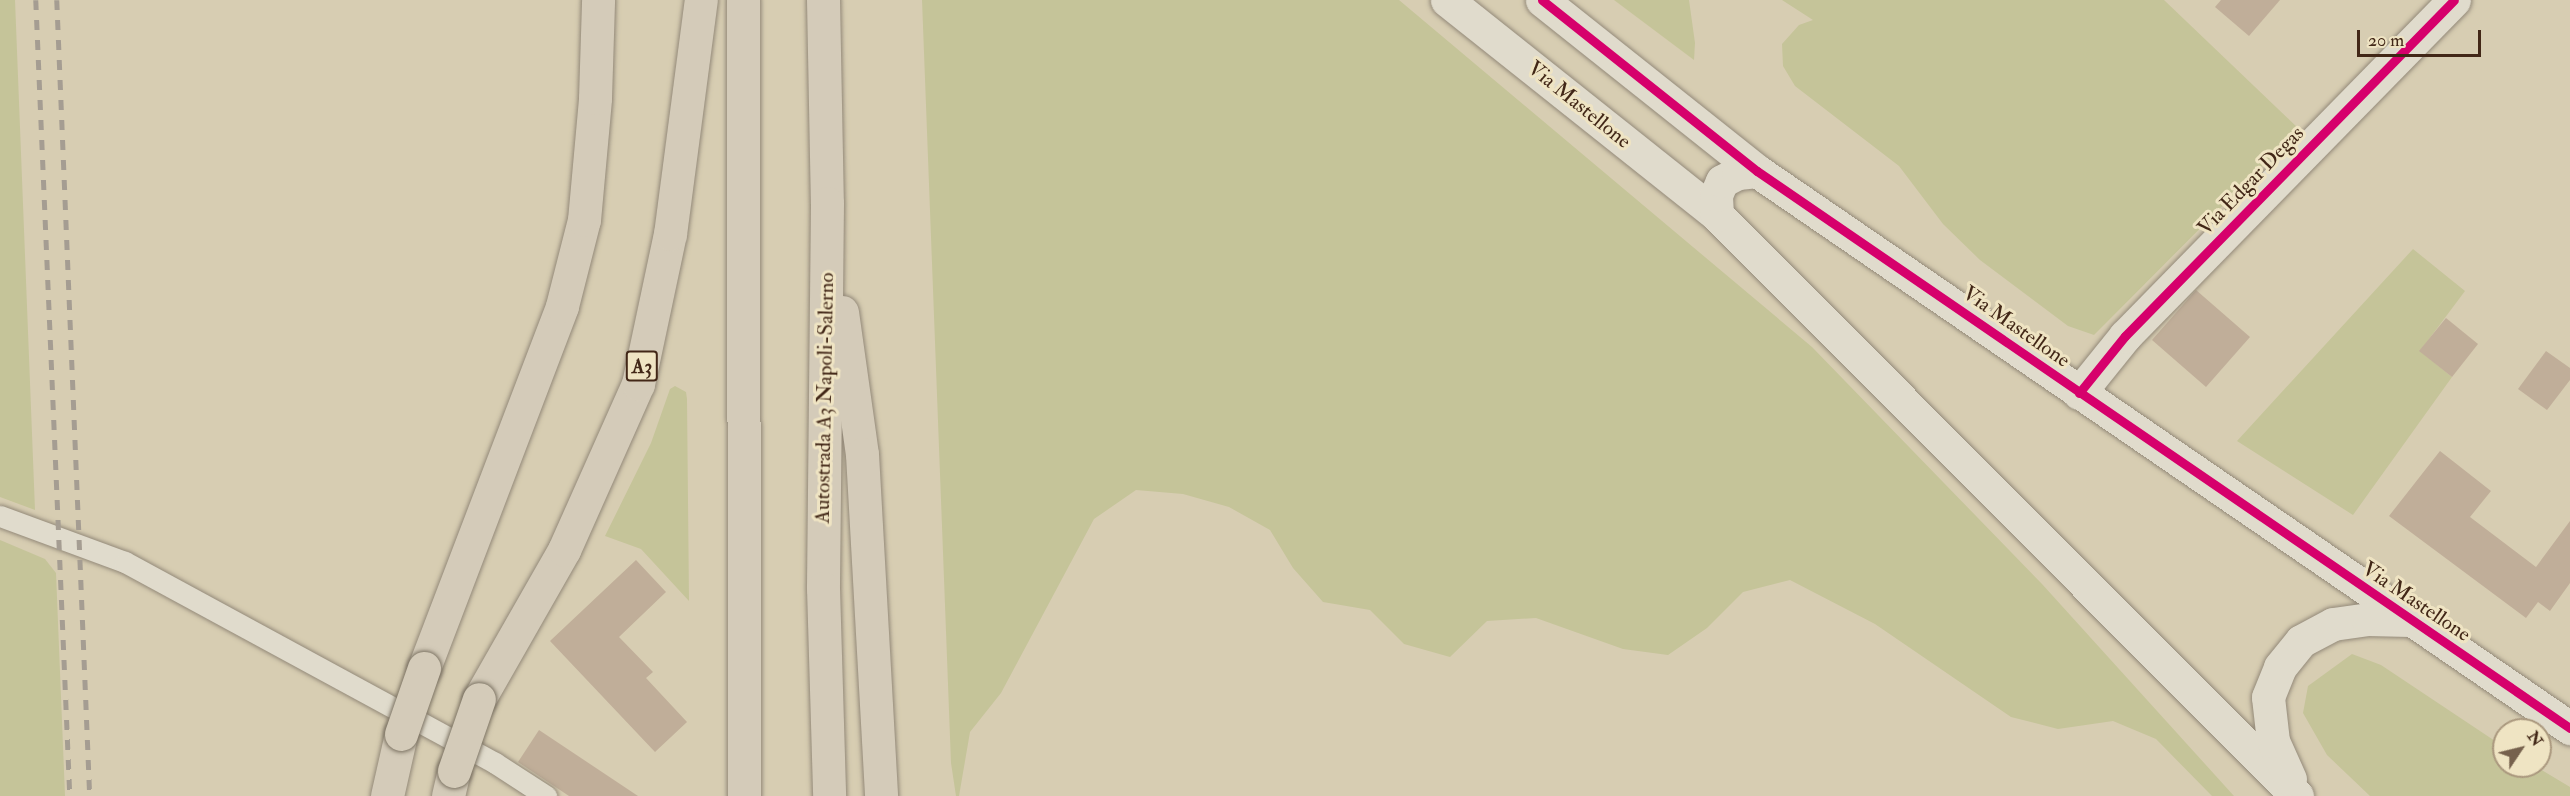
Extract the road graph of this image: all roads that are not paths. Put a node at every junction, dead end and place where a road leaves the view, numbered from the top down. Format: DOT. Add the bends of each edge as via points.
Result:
graph roads {
  1 [pos="598,0"];
  2 [pos="701,0"];
  3 [pos="743,0"];
  4 [pos="823,0"];
  5 [pos="1448,0"];
  6 [pos="1542,0"];
  7 [pos="2454,0"];
  8 [pos="1757,171"];
  9 [pos="827,203"];
  10 [pos="1717,215"];
  11 [pos="2079,393"];
  12 [pos="0,516"];
  13 [pos="2410,620"];
  14 [pos="2570,728"];
  15 [pos="451,783"];
  16 [pos="387,796"];
  17 [pos="546,796"];
  18 [pos="744,796"];
  19 [pos="830,796"];
  20 [pos="880,796"];
  21 [pos="2297,796"];
  1 -- 16 [label="highway, bridge" via="595,98 584,220 562,306 424,668 401,734"];
  2 -- 15 [label="highway, A3, bridge" via="670,234 638,384 564,550 479,699"];
  3 -- 18 [label="highway"];
  4 -- 9 [label="highway, Autostrada A3 Napoli-Salerno"];
  5 -- 10 [label="street, Via Mastellone"];
  6 -- 8 [label="street, Via Mastellone"];
  7 -- 11 [label="street, Via Edgar Degas" via="2125,336"];
  8 -- 10 [label="street" via="1738,173 1722,181 1716,195"];
  8 -- 11 [label="street, Via Mastellone"];
  9 -- 19 [label="highway, Autostrada A3 Napoli-Salerno" via="823,588"];
  9 -- 20 [label="highway" via="862,454"];
  10 -- 21 [label="street, Via Mastellone"];
  11 -- 13 [label="street, Via Mastellone"];
  12 -- 17 [label="lane" via="125,562 495,763"];
  13 -- 14 [label="street, Via Mastellone"];
  13 -- 21 [label="street, Via Mastellone" via="2367,619 2333,624 2301,641 2280,667 2268,696 2273,741"];
}
